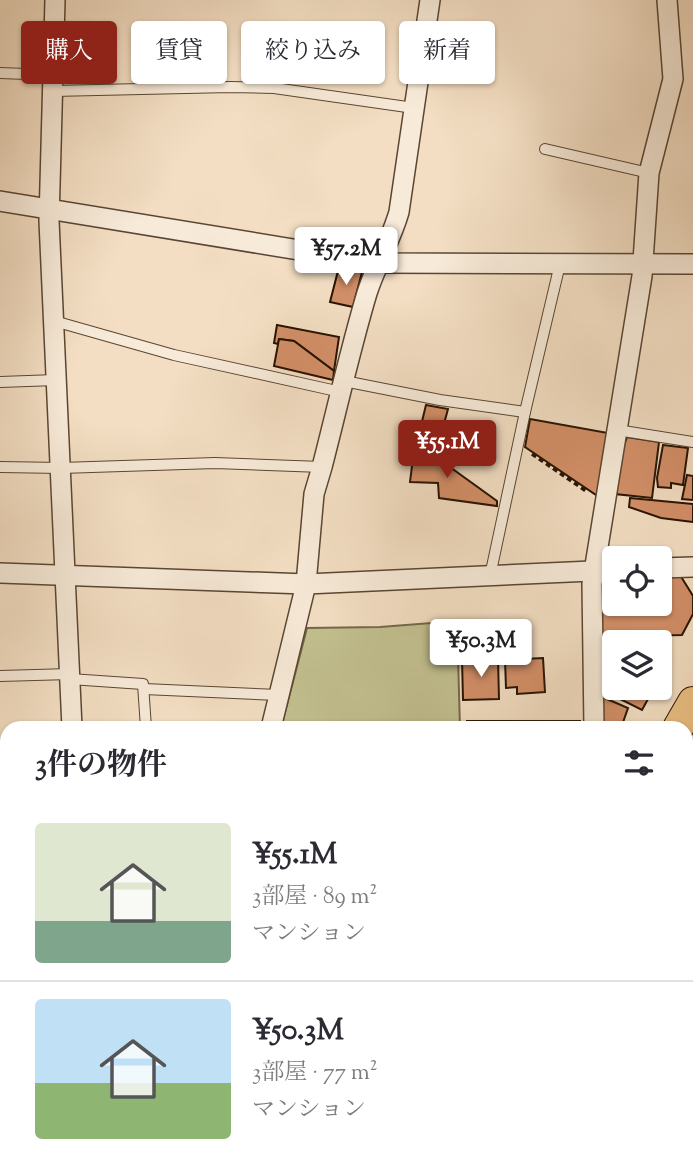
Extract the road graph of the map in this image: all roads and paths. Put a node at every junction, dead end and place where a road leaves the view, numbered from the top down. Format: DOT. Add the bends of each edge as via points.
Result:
graph roads {
  1 [pos="55,0"];
  2 [pos="430,0"];
  3 [pos="667,0"];
  4 [pos="54,21"];
  5 [pos="0,74"];
  6 [pos="21,78"];
  7 [pos="53,84"];
  8 [pos="97,84"];
  9 [pos="414,107"];
  10 [pos="545,149"];
  11 [pos="649,173"];
  12 [pos="0,201"];
  13 [pos="49,209"];
  14 [pos="378,263"];
  15 [pos="560,264"];
  16 [pos="643,264"];
  17 [pos="693,264"];
  18 [pos="54,321"];
  19 [pos="56,380"];
  20 [pos="0,382"];
  21 [pos="342,387"];
  22 [pos="526,412"];
  23 [pos="617,430"];
  24 [pos="693,442"];
  25 [pos="519,444"];
  26 [pos="0,467"];
  27 [pos="322,467"];
  28 [pos="61,468"];
  29 [pos="605,504"];
  30 [pos="693,567"];
  31 [pos="672,568"];
  32 [pos="594,571"];
  33 [pos="602,571"];
  34 [pos="0,573"];
  35 [pos="66,575"];
  36 [pos="490,576"];
  37 [pos="306,584"];
  38 [pos="0,676"];
  39 [pos="70,676"];
  40 [pos="144,689"];
  41 [pos="279,695"];
  42 [pos="693,702"];
  43 [pos="72,721"];
  44 [pos="146,721"];
  45 [pos="273,721"];
  46 [pos="594,721"];
  47 [pos="682,721"];
  1 -- 4 [label="street"];
  2 -- 9 [label="street"];
  3 -- 11 [label="street" via="673,79"];
  5 -- 6 [label="lane"];
  7 -- 13 [label="street"];
  8 -- 9 [label="lane" via="274,88"];
  9 -- 14 [label="street" via="399,212"];
  10 -- 11 [label="lane"];
  11 -- 16 [label="street"];
  12 -- 13 [label="street"];
  13 -- 14 [label="street"];
  13 -- 18 [label="street"];
  14 -- 15 [label="street"];
  14 -- 21 [label="street"];
  15 -- 16 [label="street"];
  15 -- 22 [label="lane"];
  16 -- 17 [label="street"];
  16 -- 23 [label="street"];
  18 -- 19 [label="street"];
  18 -- 21 [label="lane" via="174,355"];
  19 -- 20 [label="lane"];
  19 -- 28 [label="street"];
  21 -- 22 [label="lane"];
  21 -- 27 [label="street"];
  22 -- 25 [label="lane"];
  23 -- 24 [label="lane"];
  23 -- 29 [label="street"];
  25 -- 29 [label="path"];
  25 -- 36 [label="lane"];
  26 -- 28 [label="lane"];
  27 -- 28 [label="lane" via="215,463"];
  27 -- 37 [label="street" via="314,494"];
  28 -- 35 [label="street"];
  29 -- 32 [label="street"];
  30 -- 31 [label="street"];
  32 -- 33 [label="street"];
  32 -- 36 [label="street"];
  32 -- 46 [label="street"];
  34 -- 35 [label="street"];
  35 -- 37 [label="street"];
  35 -- 39 [label="street"];
  36 -- 37 [label="street"];
  37 -- 41 [label="street"];
  38 -- 39 [label="lane"];
  39 -- 40 [label="lane" via="144,684"];
  39 -- 43 [label="street"];
  40 -- 41 [label="lane"];
  40 -- 44 [label="lane"];
  41 -- 45 [label="street"];
  42 -- 47 [label="main road"];
}
